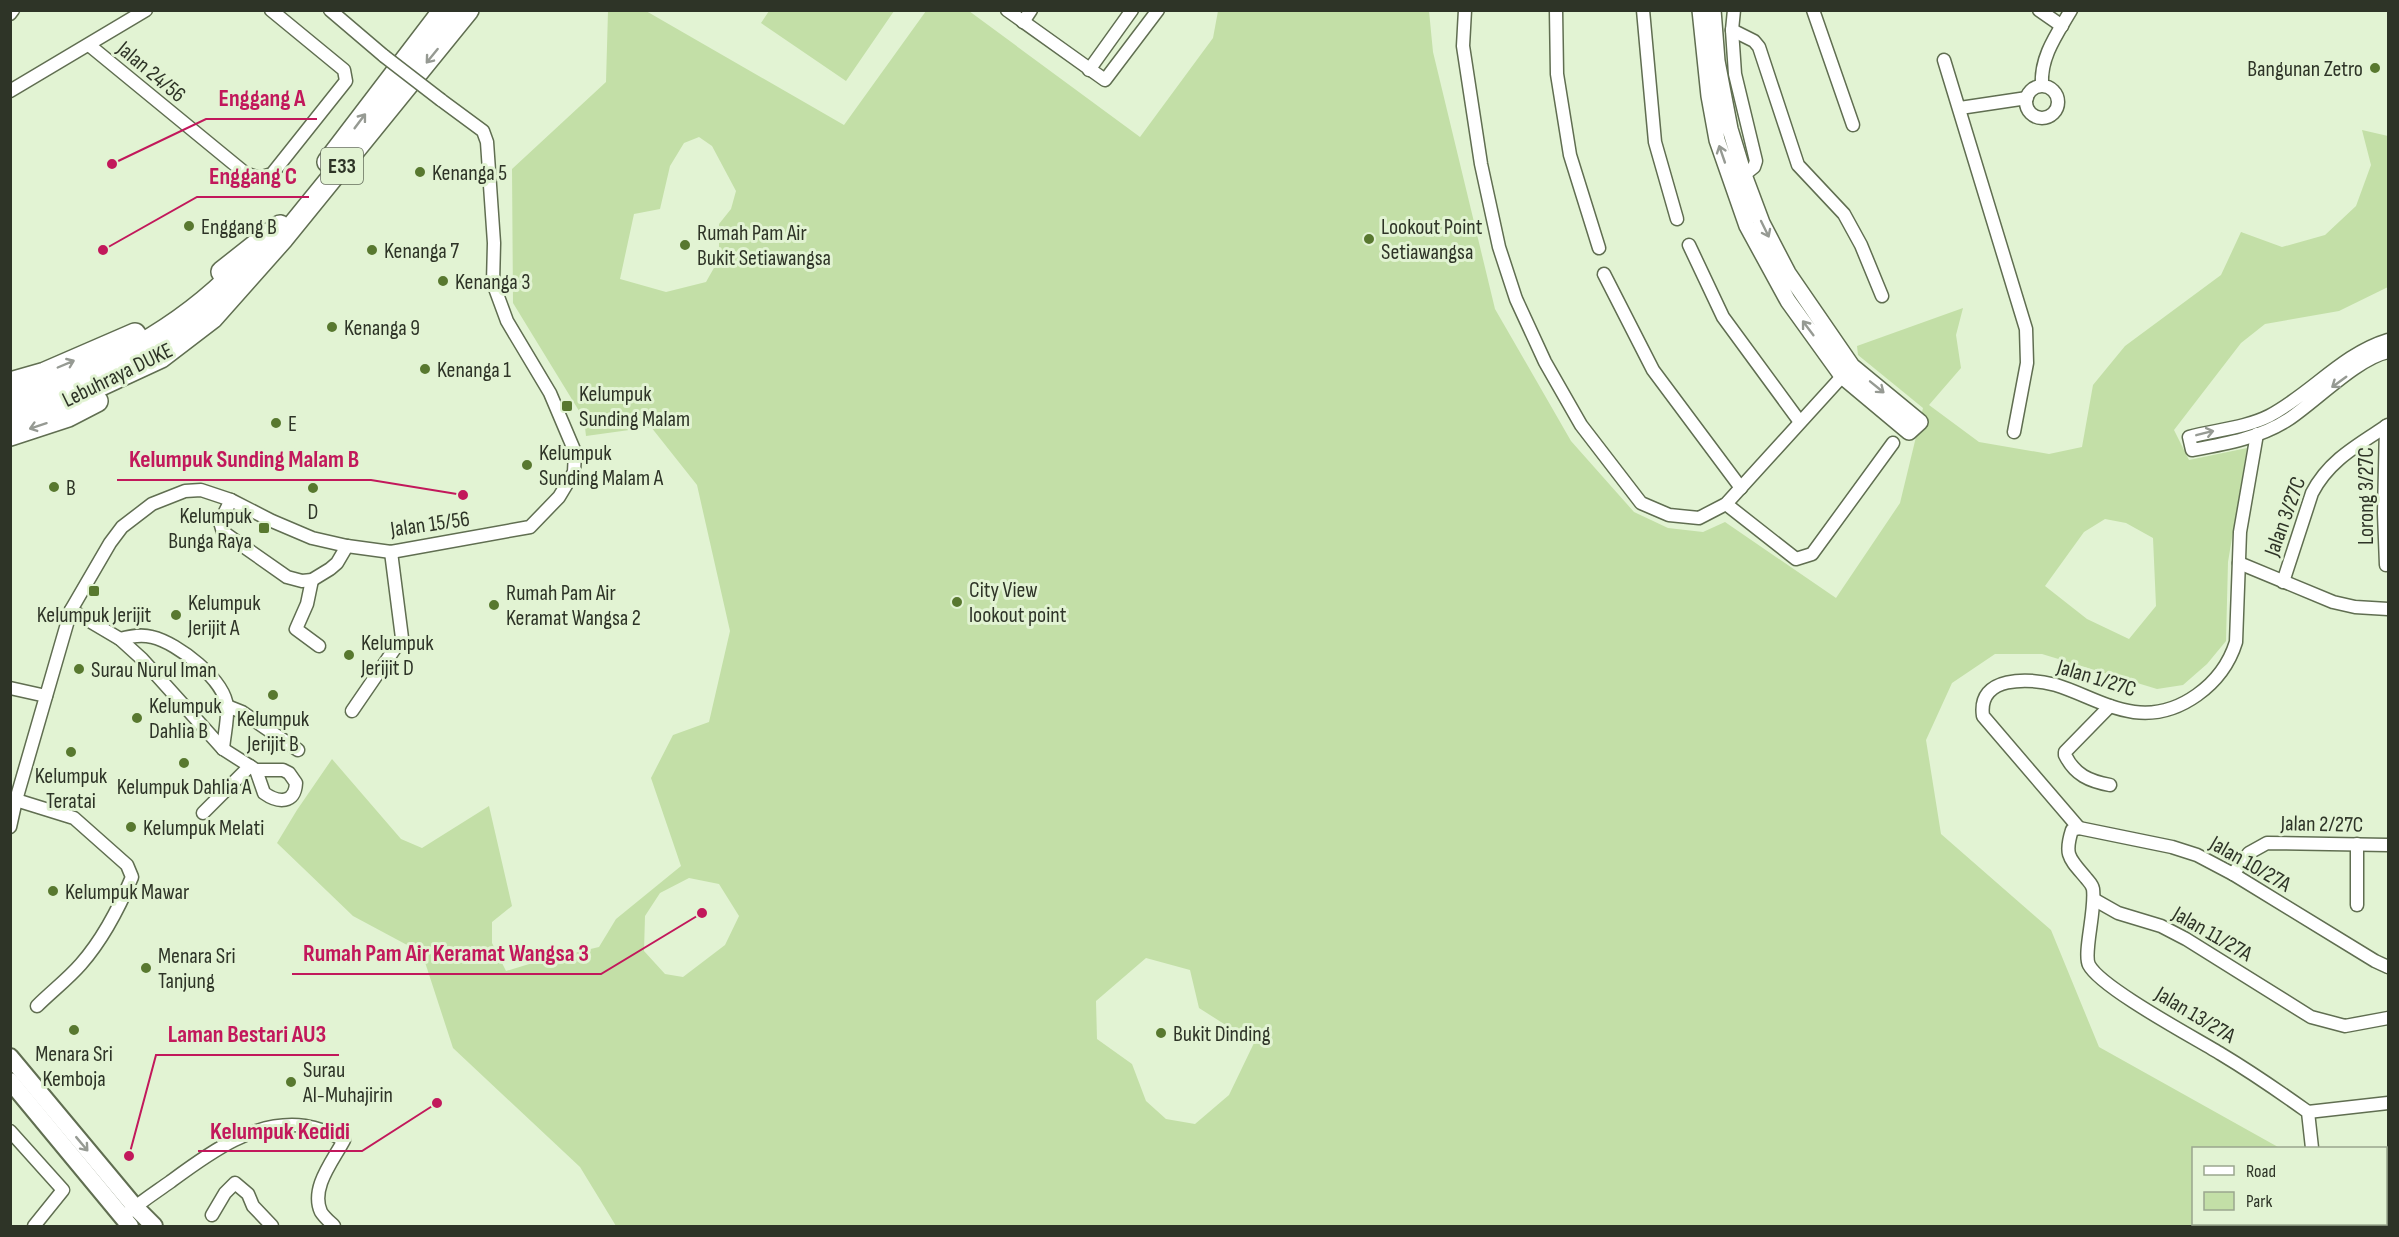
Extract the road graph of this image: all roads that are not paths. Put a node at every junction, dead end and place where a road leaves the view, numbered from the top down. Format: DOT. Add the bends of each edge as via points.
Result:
graph roads {
  1 [pos="146,10"];
  2 [pos="272,10"];
  3 [pos="330,10"];
  4 [pos="444,10"];
  5 [pos="468,10"];
  6 [pos="1007,10"];
  7 [pos="1031,10"];
  8 [pos="1132,10"];
  9 [pos="1158,10"];
  10 [pos="1465,10"];
  11 [pos="1556,10"];
  12 [pos="1643,10"];
  13 [pos="1700,10"];
  14 [pos="1713,10"];
  15 [pos="1734,10"];
  16 [pos="1813,10"];
  17 [pos="2039,10"];
  18 [pos="2071,10"];
  19 [pos="1023,22"];
  20 [pos="2062,26"];
  21 [pos="1732,30"];
  22 [pos="89,45"];
  23 [pos="1944,60"];
  24 [pos="1089,70"];
  25 [pos="2042,85"];
  26 [pos="10,91"];
  27 [pos="2027,98"];
  28 [pos="1959,108"];
  29 [pos="1853,125"];
  30 [pos="1744,175"];
  31 [pos="1677,219"];
  32 [pos="279,226"];
  33 [pos="1689,245"];
  34 [pos="1599,248"];
  35 [pos="1604,274"];
  36 [pos="1882,296"];
  37 [pos="2388,340"];
  38 [pos="2388,352"];
  39 [pos="161,357"];
  40 [pos="1847,371"];
  41 [pos="10,383"];
  42 [pos="10,399"];
  43 [pos="10,417"];
  44 [pos="1800,422"];
  45 [pos="2387,426"];
  46 [pos="2014,432"];
  47 [pos="2257,434"];
  48 [pos="10,435"];
  49 [pos="1893,443"];
  50 [pos="1741,488"];
  51 [pos="231,500"];
  52 [pos="1726,504"];
  53 [pos="347,546"];
  54 [pos="391,552"];
  55 [pos="2239,563"];
  56 [pos="2386,565"];
  57 [pos="312,580"];
  58 [pos="2283,582"];
  59 [pos="71,609"];
  60 [pos="2388,609"];
  61 [pos="120,639"];
  62 [pos="319,646"];
  63 [pos="10,687"];
  64 [pos="46,696"];
  65 [pos="227,706"];
  66 [pos="2110,706"];
  67 [pos="352,711"];
  68 [pos="223,749"];
  69 [pos="298,750"];
  70 [pos="2110,785"];
  71 [pos="16,800"];
  72 [pos="203,813"];
  73 [pos="10,827"];
  74 [pos="2079,828"];
  75 [pos="2358,844"];
  76 [pos="2388,845"];
  77 [pos="2233,874"];
  78 [pos="2095,900"];
  79 [pos="2357,905"];
  80 [pos="2388,967"];
  81 [pos="37,1006"];
  82 [pos="2388,1018"];
  83 [pos="13,1070"];
  84 [pos="10,1100"];
  85 [pos="2388,1103"];
  86 [pos="35,1109"];
  87 [pos="2308,1112"];
  88 [pos="10,1131"];
  89 [pos="2312,1147"];
  90 [pos="135,1207"];
  91 [pos="212,1215"];
  92 [pos="125,1222"];
  93 [pos="34,1227"];
  94 [pos="154,1227"];
  95 [pos="272,1227"];
  96 [pos="334,1227"];
  1 -- 22 [label="street"];
  2 -- 22 [label="street, Jalan 24/56" via="344,70 346,81 272,174 259,178 245,173"];
  3 -- 54 [label="street, Jalan 15/56, bridge" via="483,131 494,243 493,283 507,321 550,393 575,452 574,472 560,497 530,527"];
  32 -- 4 [label="highway, Lebuhraya DUKE / E33, one-way"];
  5 -- 39 [label="highway, Lebuhraya DUKE / E33, one-way" via="363,142 236,291 212,318"];
  6 -- 19 [label="street"];
  7 -- 19 [label="street"];
  8 -- 24 [label="street"];
  9 -- 24 [label="street" via="1107,80"];
  10 -- 52 [label="street" via="1465,57 1481,164 1497,236 1516,298 1545,362 1581,425 1641,503 1669,515 1699,518"];
  11 -- 34 [label="street" via="1557,74 1570,155"];
  12 -- 31 [label="street" via="1655,142"];
  40 -- 13 [label="street, one-way" via="1788,302 1747,226 1717,140"];
  14 -- 30 [label="street" via="1717,60 1730,129"];
  15 -- 21 [label="street"];
  16 -- 29 [label="street"];
  17 -- 20 [label="street"];
  18 -- 20 [label="street"];
  19 -- 24 [label="street"];
  20 -- 25 [label="street" via="2046,56"];
  21 -- 30 [label="street" via="1735,74 1756,161"];
  21 -- 36 [label="street" via="1759,47 1793,155 1805,175 1844,214"];
  22 -- 26 [label="street"];
  23 -- 28 [label="street"];
  25 -- 27 [label="street" via="2031,90"];
  25 -- 27 [label="street" via="2058,96 2055,112 2049,117 2035,116 2027,107"];
  27 -- 28 [label="street"];
  28 -- 46 [label="street" via="2026,329 2027,363"];
  30 -- 40 [label="street, one-way" via="1762,224"];
  41 -- 32 [label="highway, one-way" via="45,373 129,338 170,313"];
  32 -- 42 [label="highway, Lebuhraya DUKE / E33" via="226,282 176,324 97,369"];
  33 -- 44 [label="street" via="1723,317"];
  35 -- 50 [label="street" via="1653,370"];
  47 -- 37 [label="street, one-way" via="2192,450 2189,437 2266,417 2354,355"];
  38 -- 47 [label="street, one-way" via="2370,358 2287,420"];
  39 -- 43 [label="highway, Lebuhraya DUKE / E33" via="79,395"];
  39 -- 48 [label="highway, one-way" via="135,382 68,416"];
  40 -- 40 [label="street, one-way" via="1920,422 1909,432"];
  40 -- 44 [label="street"];
  44 -- 50 [label="street"];
  45 -- 56 [label="street, Lorong 3/27C"];
  45 -- 58 [label="street, Jalan 3/27C" via="2336,460 2319,479"];
  47 -- 55 [label="street, Jalan 1/27C" via="2243,510"];
  49 -- 52 [label="street" via="1812,554 1796,559"];
  50 -- 52 [label="street"];
  51 -- 53 [label="street, Jalan 15/56" via="312,538"];
  51 -- 57 [label="street" via="220,522 224,532 287,577"];
  51 -- 59 [label="street, Jalan 15/56" via="201,490 185,491 152,504 122,527"];
  53 -- 54 [label="street, Jalan 15/56"];
  53 -- 57 [label="street" via="337,563"];
  54 -- 67 [label="street" via="402,638"];
  55 -- 58 [label="street"];
  55 -- 66 [label="street, Jalan 1/27C" via="2236,642 2214,681 2190,700 2159,711 2132,712"];
  57 -- 62 [label="street" via="296,629"];
  58 -- 60 [label="street" via="2333,602"];
  59 -- 61 [label="street"];
  59 -- 64 [label="street, Jalan 15/56"];
  61 -- 65 [label="street" via="136,635 154,637 172,647 213,677"];
  61 -- 68 [label="street"];
  63 -- 64 [label="street"];
  64 -- 71 [label="street, Jalan 15/56"];
  65 -- 68 [label="street"];
  65 -- 69 [label="street"];
  66 -- 70 [label="street" via="2065,752 2086,779"];
  66 -- 74 [label="street, Jalan 1/27C" via="2059,686 2026,681 1998,685 1984,699 1983,716"];
  68 -- 72 [label="street" via="253,768"];
  71 -- 73 [label="street, Jalan 15/56"];
  71 -- 81 [label="street" via="74,818 127,865 132,877 104,934 80,965"];
  74 -- 77 [label="street, Jalan 10/27A" via="2186,851"];
  74 -- 78 [label="street" via="2072,830 2068,854 2092,885"];
  75 -- 76 [label="street, Jalan 2/27C"];
  75 -- 77 [label="street, Jalan 2/27C" via="2267,843 2249,853"];
  75 -- 79 [label="street"];
  77 -- 80 [label="street, Jalan 10/27A"];
  78 -- 82 [label="street, Jalan 11/27A" via="2186,939 2311,1017 2345,1026"];
  78 -- 87 [label="street, Jalan 13/27A" via="2088,947 2088,964 2095,973 2126,997"];
  83 -- 86 [label="main road"];
  83 -- 90 [label="main road, one-way"];
  84 -- 86 [label="main road"];
  85 -- 87 [label="street"];
  86 -- 92 [label="main road"];
  87 -- 89 [label="street"];
  88 -- 93 [label="street" via="63,1190"];
  90 -- 92 [label="street"];
  90 -- 94 [label="main road"];
  90 -- 96 [label="street" via="211,1152 238,1138 272,1128 302,1125 344,1140 317,1197 321,1213"];
  91 -- 95 [label="street" via="235,1184 248,1194 253,1206"];
}
